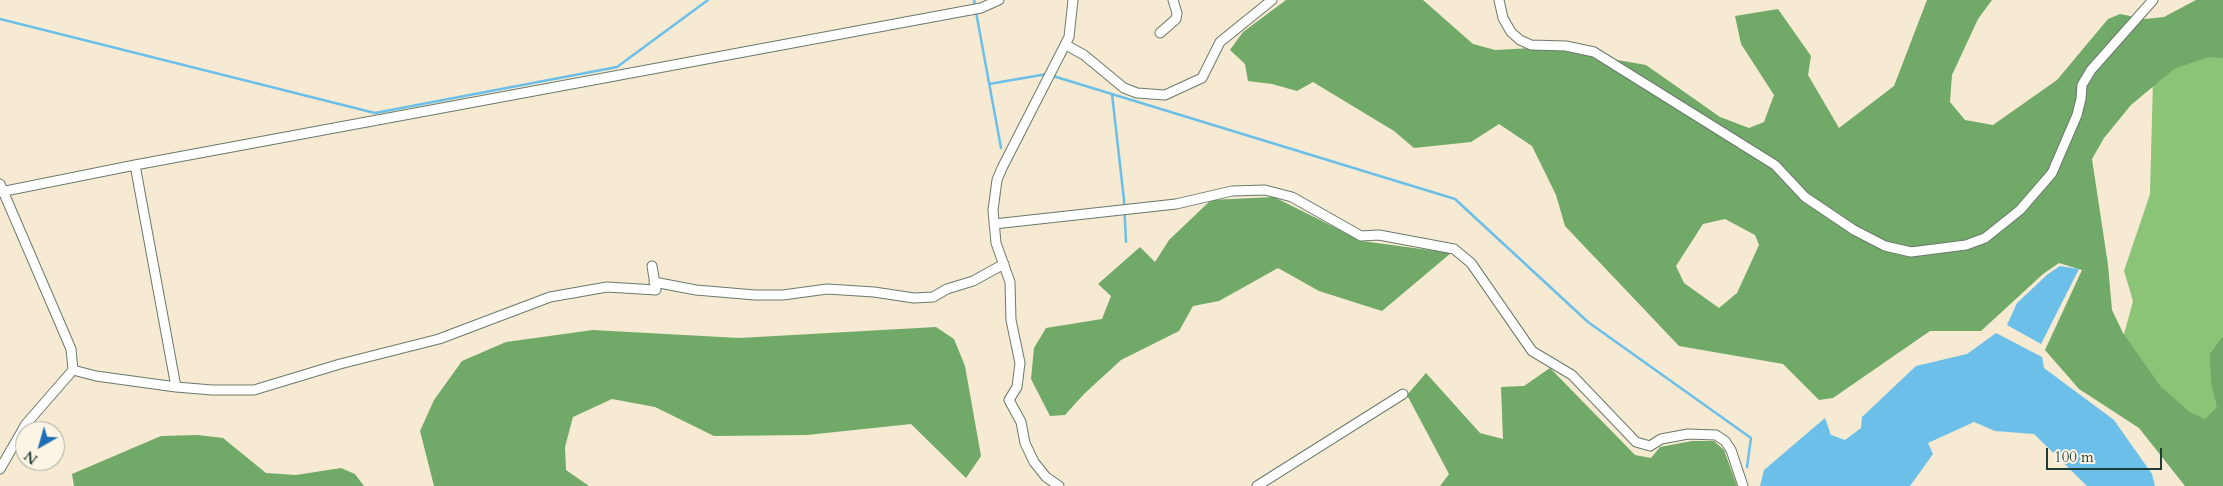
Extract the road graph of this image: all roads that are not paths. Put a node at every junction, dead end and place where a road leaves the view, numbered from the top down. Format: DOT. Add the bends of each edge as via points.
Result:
graph roads {
  1 [pos="999,0"];
  2 [pos="1073,0"];
  3 [pos="1173,0"];
  4 [pos="1272,0"];
  5 [pos="1499,0"];
  6 [pos="2153,0"];
  7 [pos="1160,33"];
  8 [pos="1066,45"];
  9 [pos="135,165"];
  10 [pos="1,189"];
  11 [pos="994,224"];
  12 [pos="1004,264"];
  13 [pos="652,266"];
  14 [pos="654,282"];
  15 [pos="73,370"];
  16 [pos="176,387"];
  17 [pos="1403,394"];
  18 [pos="0,469"];
  19 [pos="1059,486"];
  20 [pos="1256,486"];
  21 [pos="1742,486"];
  1 -- 9 [label="street" via="972,10"];
  2 -- 8 [label="street" via="1072,27"];
  3 -- 7 [label="street" via="1176,19"];
  4 -- 8 [label="street" via="1220,42 1202,78 1164,94 1137,93 1124,88 1084,54"];
  5 -- 6 [label="street" via="1503,18 1520,40 1531,45 1566,46 1594,52 1775,165 1805,197 1854,230 1886,246 1911,252 1966,245 1985,238 2020,210 2052,173 2077,114 2082,85 2091,70"];
  8 -- 11 [label="street" via="997,180"];
  9 -- 10 [label="street"];
  9 -- 16 [label="street"];
  10 -- 15 [label="street" via="71,349"];
  11 -- 12 [label="street" via="996,243"];
  11 -- 21 [label="street" via="1176,204 1232,192 1265,190 1292,197 1361,236 1379,235 1445,245 1471,263 1532,351 1572,375 1636,442 1650,446 1661,439 1688,434 1716,435 1731,450"];
  12 -- 14 [label="street" via="973,282 932,297 914,298 827,289 755,295 696,290"];
  12 -- 19 [label="street" via="1010,282 1011,320 1020,363 1017,387 1009,400 1021,422 1025,443 1034,462 1046,477"];
  13 -- 14 [label="street"];
  14 -- 16 [label="street" via="656,290 607,287 550,297 439,339 254,390"];
  15 -- 16 [label="street"];
  15 -- 18 [label="street" via="26,424"];
  17 -- 20 [label="street"];
}
